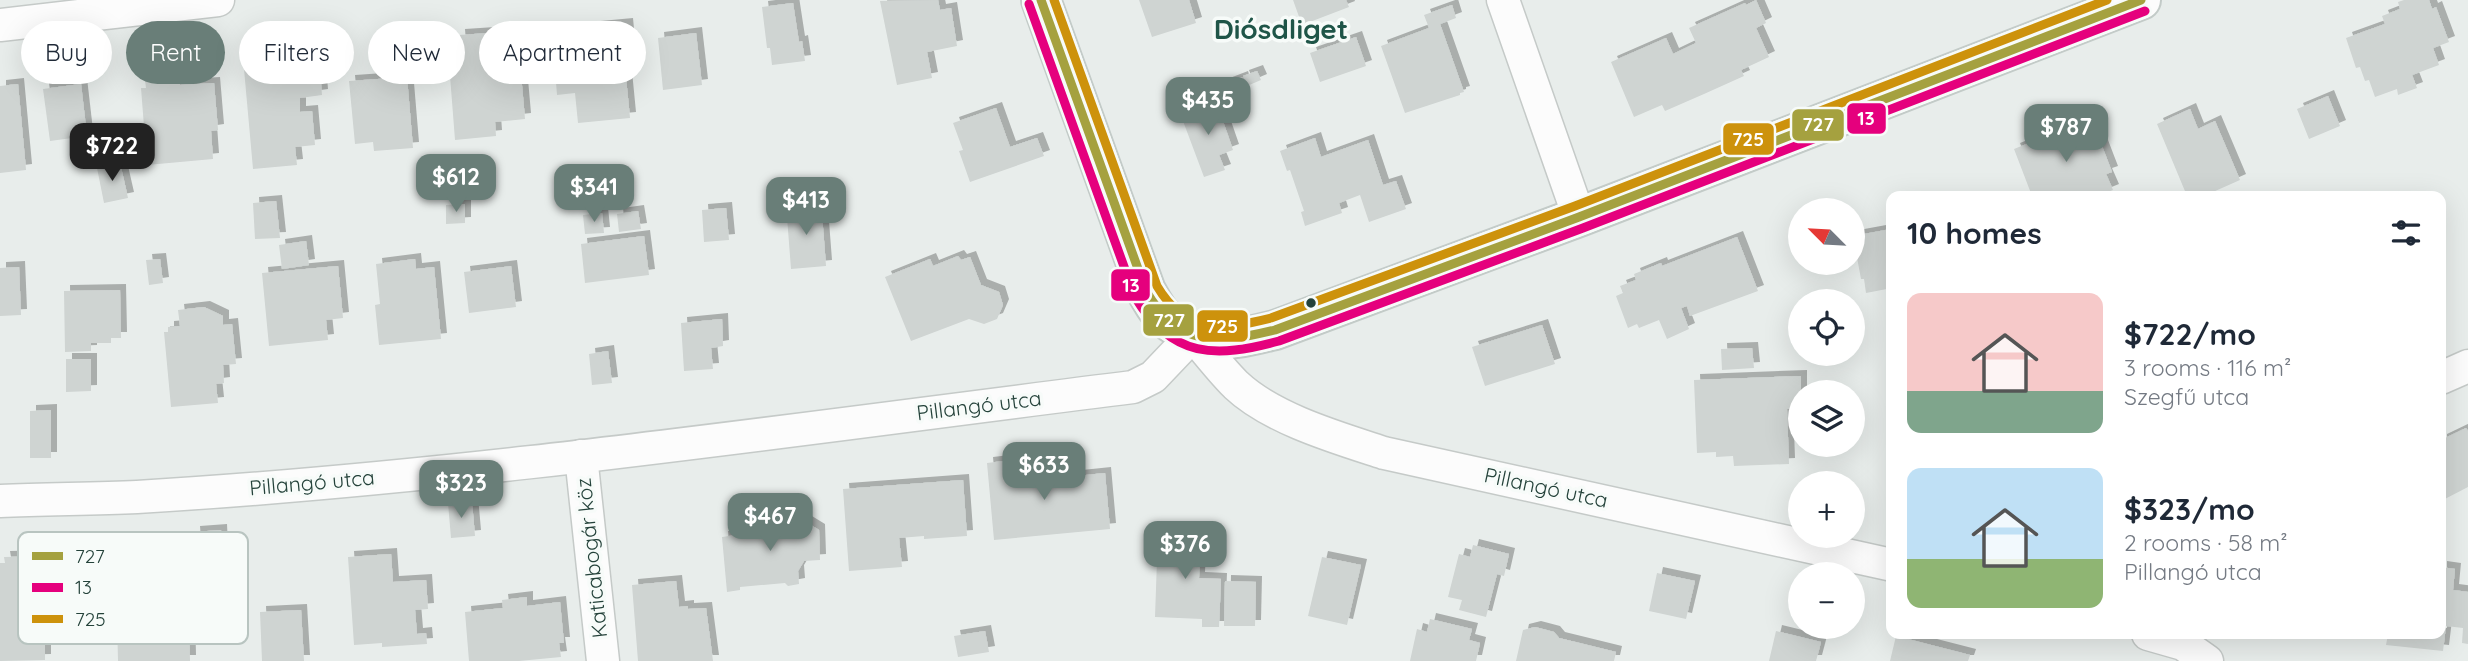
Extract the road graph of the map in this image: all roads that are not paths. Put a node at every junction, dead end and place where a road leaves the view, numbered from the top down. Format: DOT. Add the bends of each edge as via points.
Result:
graph roads {
  1 [pos="218,0"];
  2 [pos="1041,0"];
  3 [pos="1503,0"];
  4 [pos="2141,0"];
  5 [pos="0,24"];
  6 [pos="1579,217"];
  7 [pos="1193,335"];
  8 [pos="2468,366"];
  9 [pos="2446,376"];
  10 [pos="581,456"];
  11 [pos="0,501"];
  12 [pos="1886,564"];
  13 [pos="2166,639"];
  14 [pos="603,661"];
  15 [pos="2207,661"];
  1 -- 5 [label="street"];
  2 -- 7 [label="street" via="1146,291 1163,317"];
  3 -- 6 [label="street"];
  4 -- 6 [label="street"];
  6 -- 7 [label="street" via="1275,330 1229,341"];
  7 -- 10 [label="street, Pillangó utca" via="1153,377 1133,387"];
  7 -- 12 [label="street, Pillangó utca" via="1237,386 1319,432 1384,453"];
  8 -- 9 [label="street"];
  10 -- 11 [label="street, Pillangó utca" via="298,485"];
  10 -- 14 [label="street, Katicabogár köz"];
  13 -- 15 [label="street" via="2183,644"];
}
